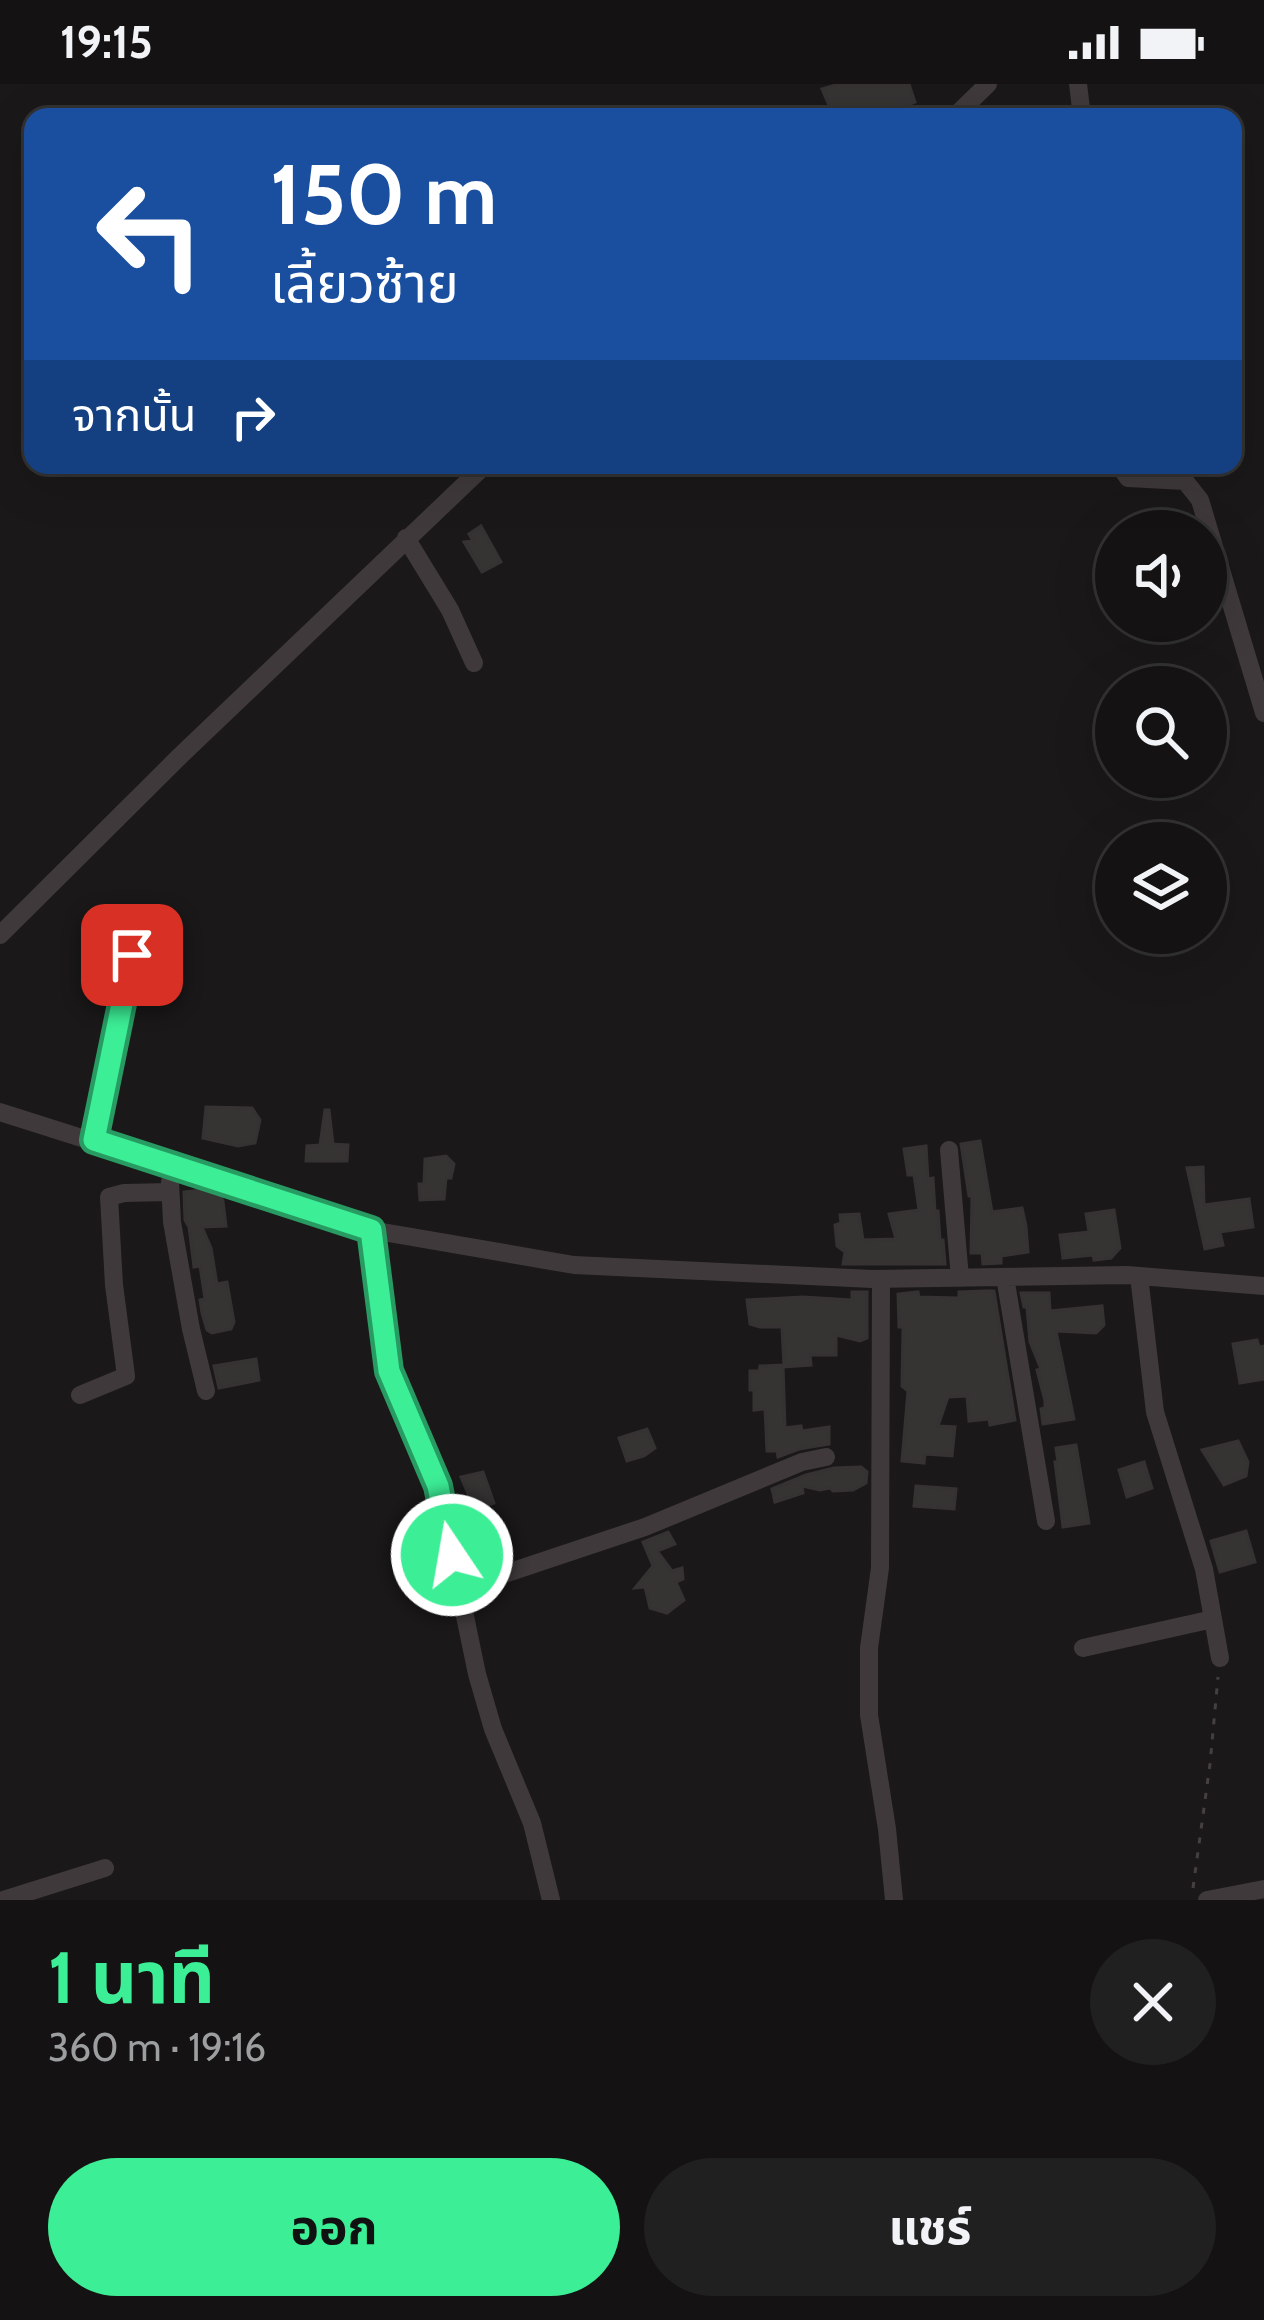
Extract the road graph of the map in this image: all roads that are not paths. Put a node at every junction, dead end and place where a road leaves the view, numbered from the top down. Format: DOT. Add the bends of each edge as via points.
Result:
graph roads {
  1 [pos="988,84"];
  2 [pos="963,108"];
  3 [pos="475,474"];
  4 [pos="1125,474"];
  5 [pos="406,538"];
  6 [pos="474,663"];
  7 [pos="1264,713"];
  8 [pos="0,935"];
  9 [pos="132,955"];
  10 [pos="0,1112"];
  11 [pos="94,1140"];
  12 [pos="949,1150"];
  13 [pos="172,1166"];
  14 [pos="169,1192"];
  15 [pos="371,1230"];
  16 [pos="1139,1276"];
  17 [pos="1005,1277"];
  18 [pos="960,1278"];
  19 [pos="881,1279"];
  20 [pos="1264,1286"];
  21 [pos="206,1391"];
  22 [pos="80,1395"];
  23 [pos="826,1457"];
  24 [pos="1046,1521"];
  25 [pos="459,1589"];
  26 [pos="1213,1619"];
  27 [pos="1083,1648"];
  28 [pos="1220,1658"];
  29 [pos="105,1868"];
  30 [pos="1264,1889"];
  31 [pos="3,1900"];
  32 [pos="551,1900"];
  33 [pos="894,1900"];
  34 [pos="1207,1900"];
  1 -- 2 [label="street"];
  3 -- 5 [label="street"];
  4 -- 7 [label="street" via="1185,481 1200,500"];
  5 -- 6 [label="street"];
  5 -- 8 [label="street"];
  9 -- 11 [label="street"];
  10 -- 11 [label="street"];
  11 -- 13 [label="street"];
  12 -- 18 [label="street"];
  13 -- 14 [label="street"];
  13 -- 15 [label="street"];
  14 -- 21 [label="street"];
  14 -- 22 [label="street" via="109,1197 126,1376"];
  15 -- 19 [label="street" via="574,1265"];
  15 -- 25 [label="street" via="389,1371 438,1486"];
  16 -- 17 [label="street"];
  16 -- 20 [label="street"];
  16 -- 26 [label="street" via="1155,1412"];
  17 -- 18 [label="street"];
  17 -- 24 [label="street"];
  18 -- 19 [label="street"];
  19 -- 33 [label="street" via="880,1568 869,1715"];
  23 -- 25 [label="street"];
  25 -- 32 [label="street" via="488,1711 532,1823"];
  26 -- 27 [label="street"];
  26 -- 28 [label="street"];
  29 -- 31 [label="street"];
  30 -- 34 [label="street"];
}
